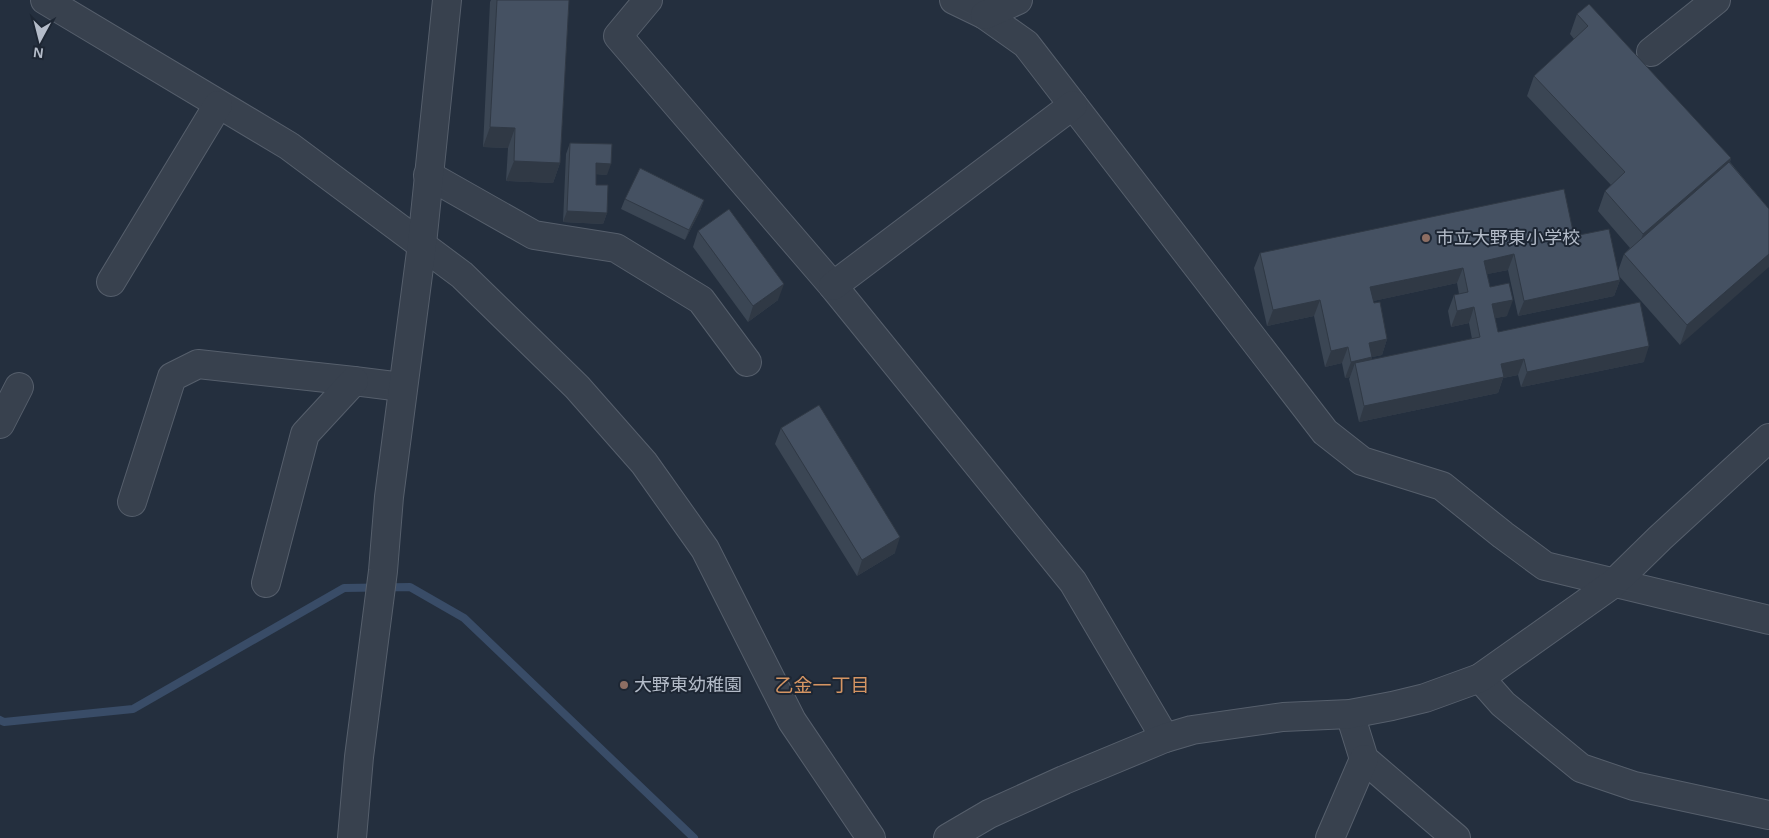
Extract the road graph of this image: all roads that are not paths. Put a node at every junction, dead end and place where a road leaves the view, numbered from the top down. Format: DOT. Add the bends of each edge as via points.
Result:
graph roads {
  1 [pos="45,0"];
  2 [pos="447,0"];
  3 [pos="648,0"];
  4 [pos="954,0"];
  5 [pos="1018,0"];
  6 [pos="1716,0"];
  7 [pos="985,15"];
  8 [pos="1651,52"];
  9 [pos="218,105"];
  10 [pos="1073,105"];
  11 [pos="428,176"];
  12 [pos="422,244"];
  13 [pos="111,282"];
  14 [pos="833,286"];
  15 [pos="747,362"];
  16 [pos="354,381"];
  17 [pos="19,387"];
  18 [pos="402,387"];
  19 [pos="0,424"];
  20 [pos="1769,438"];
  21 [pos="132,502"];
  22 [pos="266,583"];
  23 [pos="1614,583"];
  24 [pos="1769,620"];
  25 [pos="1480,678"];
  26 [pos="1350,714"];
  27 [pos="1165,738"];
  28 [pos="1364,759"];
  29 [pos="1769,815"];
  30 [pos="352,838"];
  31 [pos="870,838"];
  32 [pos="948,838"];
  33 [pos="1330,838"];
  34 [pos="1456,838"];
  1 -- 9 [label="street"];
  2 -- 11 [label="street"];
  3 -- 14 [label="street" via="618,36"];
  4 -- 7 [label="street"];
  5 -- 7 [label="street"];
  6 -- 8 [label="street"];
  7 -- 10 [label="street" via="1026,44"];
  9 -- 12 [label="street" via="289,146"];
  9 -- 13 [label="street"];
  10 -- 14 [label="street"];
  10 -- 23 [label="street" via="1325,432 1362,461 1442,486 1545,566"];
  11 -- 12 [label="street"];
  11 -- 15 [label="street" via="534,235 616,248 701,300"];
  12 -- 18 [label="street"];
  12 -- 31 [label="street" via="462,275 577,387 644,463 705,549 792,722"];
  14 -- 27 [label="street" via="1074,582"];
  16 -- 18 [label="street"];
  16 -- 21 [label="street" via="198,364 172,377"];
  16 -- 22 [label="street" via="305,434"];
  17 -- 19 [label="street"];
  18 -- 30 [label="street" via="383,571 358,758"];
  20 -- 23 [label="street"];
  23 -- 24 [label="street"];
  23 -- 25 [label="street"];
  25 -- 26 [label="street" via="1425,698"];
  25 -- 29 [label="street" via="1503,704 1581,768 1634,786"];
  26 -- 27 [label="street" via="1283,717 1192,730"];
  26 -- 28 [label="street"];
  27 -- 32 [label="street" via="989,814"];
  28 -- 33 [label="street"];
  28 -- 34 [label="street"];
}
